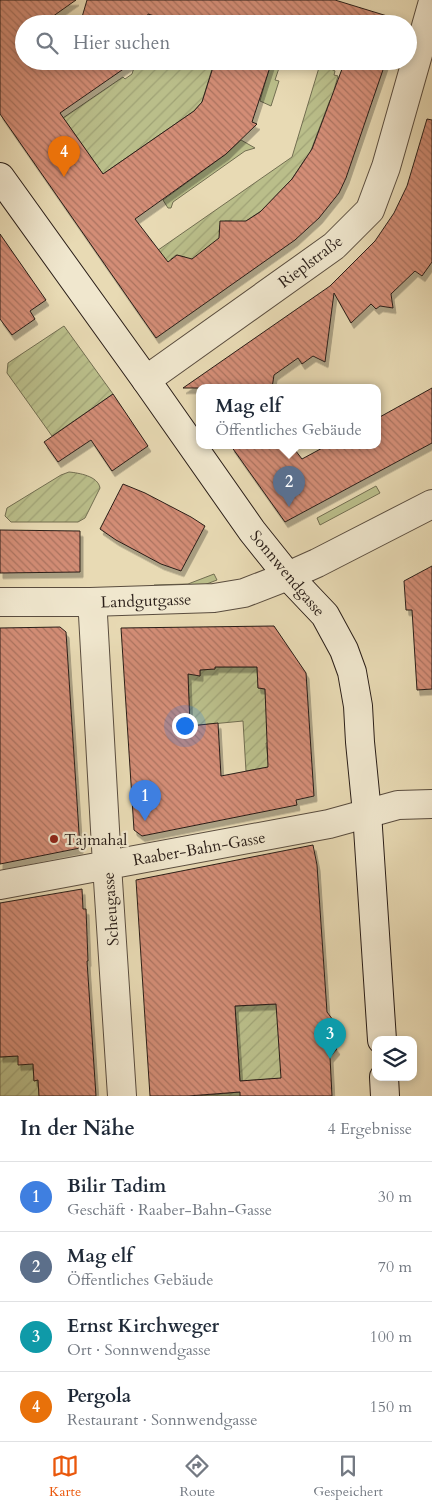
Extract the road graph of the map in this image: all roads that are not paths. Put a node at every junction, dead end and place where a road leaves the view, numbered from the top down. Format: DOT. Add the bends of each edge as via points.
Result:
graph roads {
  1 [pos="432,5"];
  2 [pos="417,58"];
  3 [pos="414,70"];
  4 [pos="0,177"];
  5 [pos="146,380"];
  6 [pos="432,504"];
  7 [pos="288,576"];
  8 [pos="0,602"];
  9 [pos="90,602"];
  10 [pos="432,804"];
  11 [pos="367,813"];
  12 [pos="107,865"];
  13 [pos="0,885"];
  14 [pos="382,1036"];
  15 [pos="384,1081"];
  16 [pos="122,1096"];
  17 [pos="385,1096"];
  1 -- 2 [label="street, Rieplstraße"];
  3 -- 5 [label="street, Rieplstraße" via="386,167 370,210 334,246"];
  4 -- 5 [label="street, Sonnwendgasse"];
  5 -- 7 [label="street, Sonnwendgasse" via="252,531"];
  6 -- 7 [label="street, Landgutgasse"];
  7 -- 9 [label="street, Landgutgasse" via="230,596"];
  7 -- 11 [label="street, Sonnwendgasse" via="324,615 344,650 352,672"];
  8 -- 9 [label="street, Landgutgasse"];
  9 -- 12 [label="street, Scheugasse"];
  10 -- 11 [label="street, Raaber-Bahn-Gasse" via="398,805"];
  11 -- 12 [label="street, Raaber-Bahn-Gasse" via="329,824"];
  11 -- 14 [label="street, Sonnwendgasse"];
  12 -- 13 [label="street, Raaber-Bahn-Gasse"];
  12 -- 16 [label="street, Scheugasse"];
  15 -- 17 [label="street"];
}
